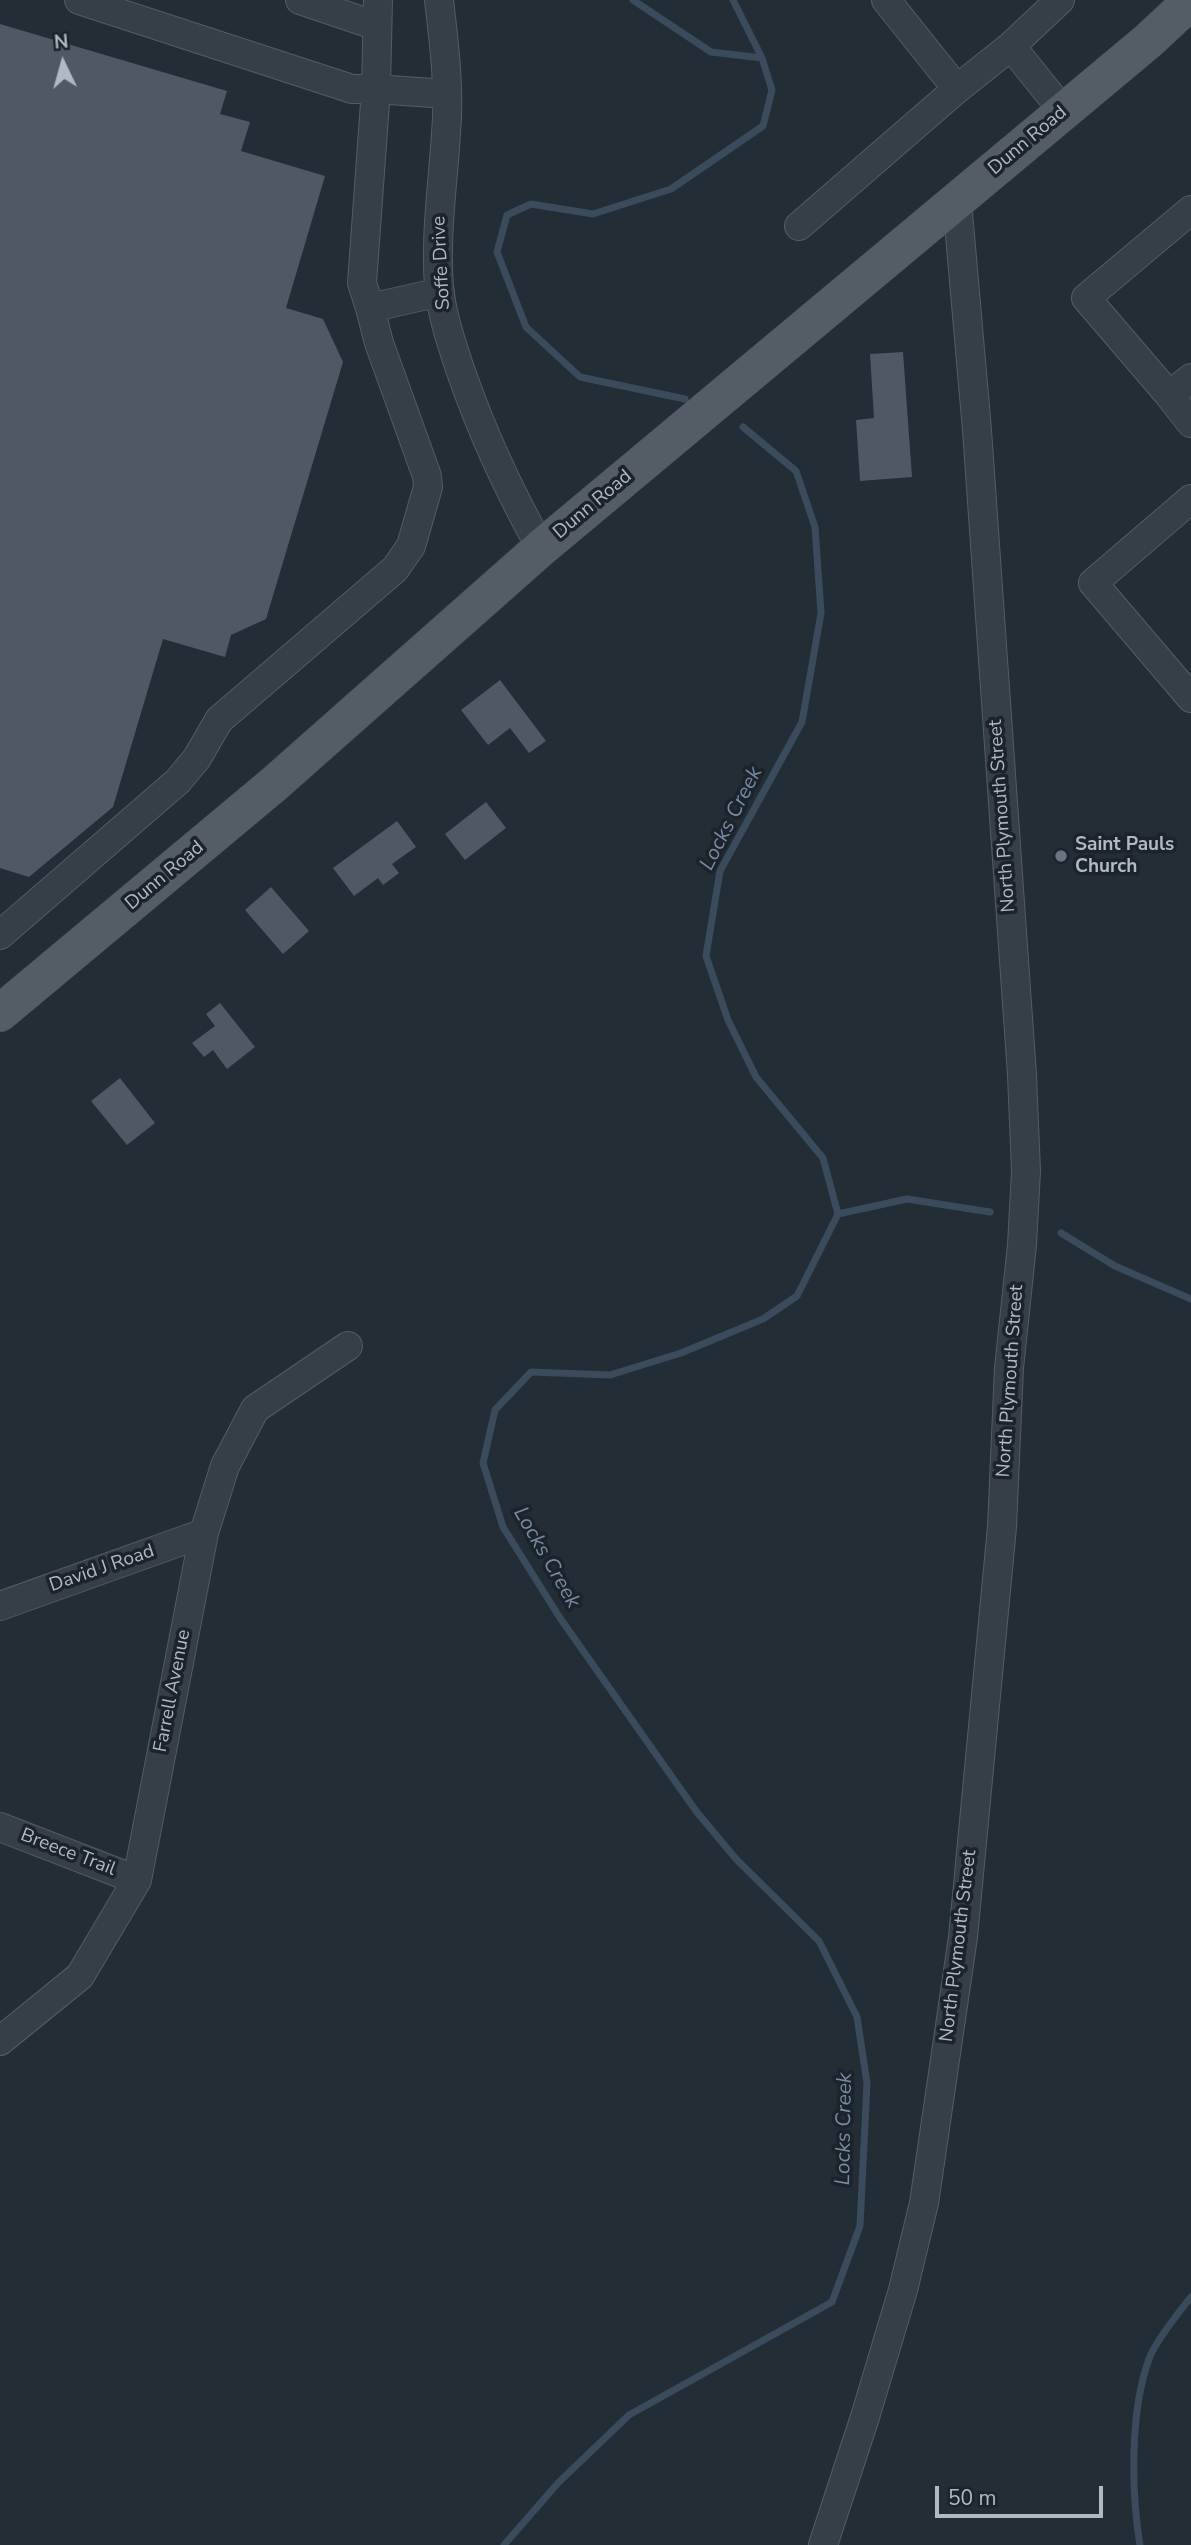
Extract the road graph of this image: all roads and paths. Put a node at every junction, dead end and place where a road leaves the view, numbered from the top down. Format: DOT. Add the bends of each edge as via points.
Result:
graph roads {
  1 [pos="79,0"];
  2 [pos="300,0"];
  3 [pos="439,0"];
  4 [pos="886,0"];
  5 [pos="1060,0"];
  6 [pos="1191,1"];
  7 [pos="378,13"];
  8 [pos="1011,46"];
  9 [pos="376,89"];
  10 [pos="957,89"];
  11 [pos="446,93"];
  12 [pos="1063,111"];
  13 [pos="957,201"];
  14 [pos="1191,209"];
  15 [pos="800,226"];
  16 [pos="440,292"];
  17 [pos="370,308"];
  18 [pos="1180,387"];
  19 [pos="1191,424"];
  20 [pos="1191,499"];
  21 [pos="541,548"];
  22 [pos="1191,698"];
  23 [pos="0,934"];
  24 [pos="0,1013"];
  25 [pos="348,1346"];
  26 [pos="204,1534"];
  27 [pos="0,1606"];
  28 [pos="0,1827"];
  29 [pos="137,1880"];
  30 [pos="0,2041"];
  31 [pos="823,2545"];
  1 -- 9 [label="street" via="352,89"];
  2 -- 7 [label="street"];
  3 -- 11 [label="street, Soffe Drive"];
  4 -- 10 [label="street"];
  5 -- 8 [label="street"];
  6 -- 12 [label="main road, Dunn Road"];
  7 -- 9 [label="street"];
  8 -- 10 [label="street"];
  8 -- 12 [label="street"];
  9 -- 11 [label="street"];
  9 -- 17 [label="street" via="362,283"];
  10 -- 15 [label="street"];
  11 -- 16 [label="street, Soffe Drive"];
  12 -- 13 [label="main road, Dunn Road"];
  13 -- 21 [label="main road, Dunn Road"];
  13 -- 31 [label="street, North Plymouth Street" via="977,430 1026,1171 1009,1368 1002,1527 964,1923 924,2203 900,2303"];
  14 -- 18 [label="street" via="1086,298"];
  16 -- 17 [label="street"];
  16 -- 21 [label="street, Soffe Drive" via="445,324 474,409 508,488"];
  17 -- 23 [label="street" via="427,476 411,546 395,569 219,720 178,781"];
  18 -- 19 [label="street"];
  20 -- 22 [label="street" via="1093,583"];
  21 -- 24 [label="main road, Dunn Road" via="273,785"];
  25 -- 26 [label="street, Farrell Avenue" via="255,1409 225,1466"];
  26 -- 27 [label="street, David J Road"];
  26 -- 29 [label="street, Farrell Avenue"];
  28 -- 29 [label="street, Breece Trail"];
  29 -- 30 [label="street, Farrell Avenue" via="80,1976"];
}
